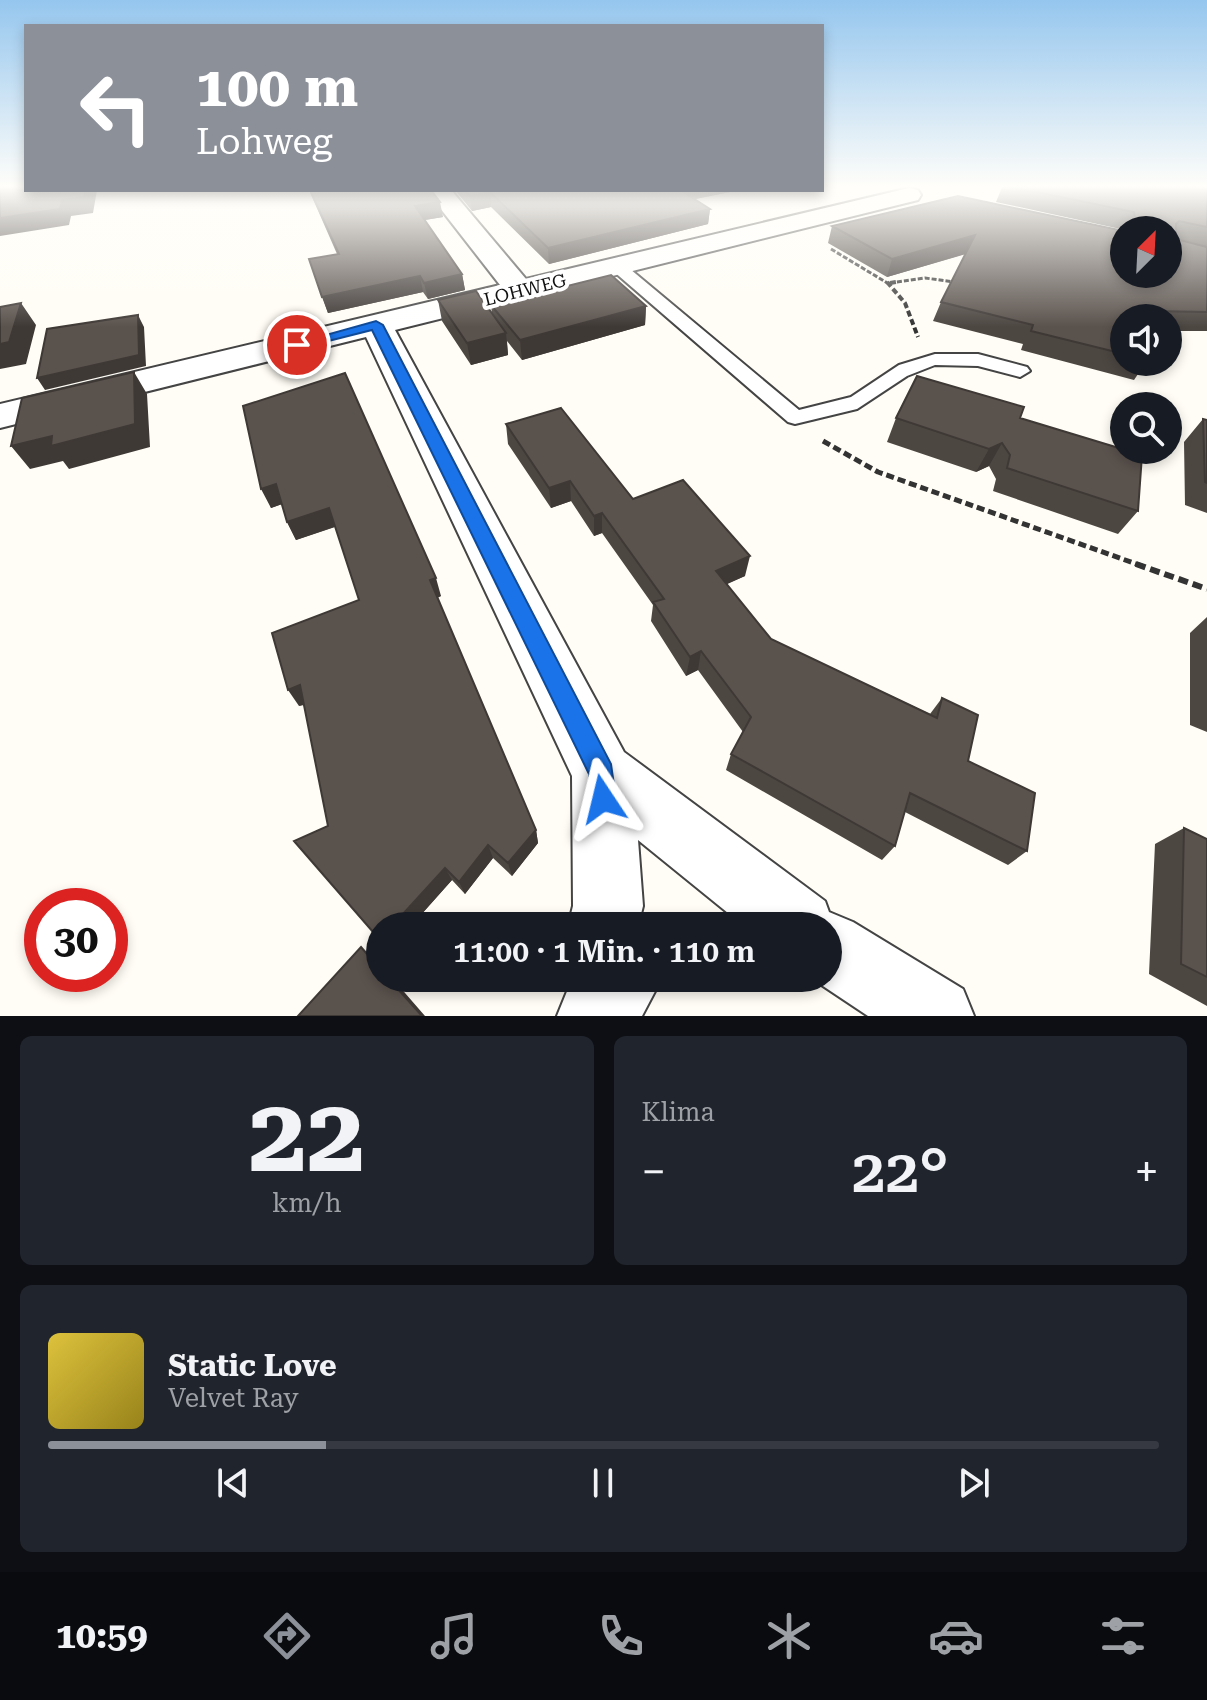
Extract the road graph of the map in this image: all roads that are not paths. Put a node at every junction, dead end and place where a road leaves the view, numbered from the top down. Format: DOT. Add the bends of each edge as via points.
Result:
graph roads {
  1 [pos="472,232"];
  2 [pos="766,232"];
  3 [pos="618,267"];
  4 [pos="520,291"];
  5 [pos="376,325"];
  6 [pos="1020,371"];
  7 [pos="0,416"];
  8 [pos="602,773"];
  9 [pos="606,912"];
  10 [pos="782,912"];
  11 [pos="842,956"];
  12 [pos="588,992"];
  13 [pos="614,992"];
  14 [pos="583,1016"];
  15 [pos="595,1016"];
  16 [pos="936,1016"];
  1 -- 4 [label="street"];
  2 -- 3 [label="street, LOHWEG"];
  3 -- 4 [label="street, LOHWEG"];
  3 -- 6 [label="lane" via="795,417 855,402 924,363 958,357"];
  4 -- 5 [label="street, LOHWEG"];
  5 -- 7 [label="street, LOHWEG"];
  5 -- 8 [label="street"];
  8 -- 9 [label="street"];
  8 -- 10 [label="street"];
  11 -- 16 [label="street"];
  12 -- 14 [label="street"];
  13 -- 15 [label="street"];
}
